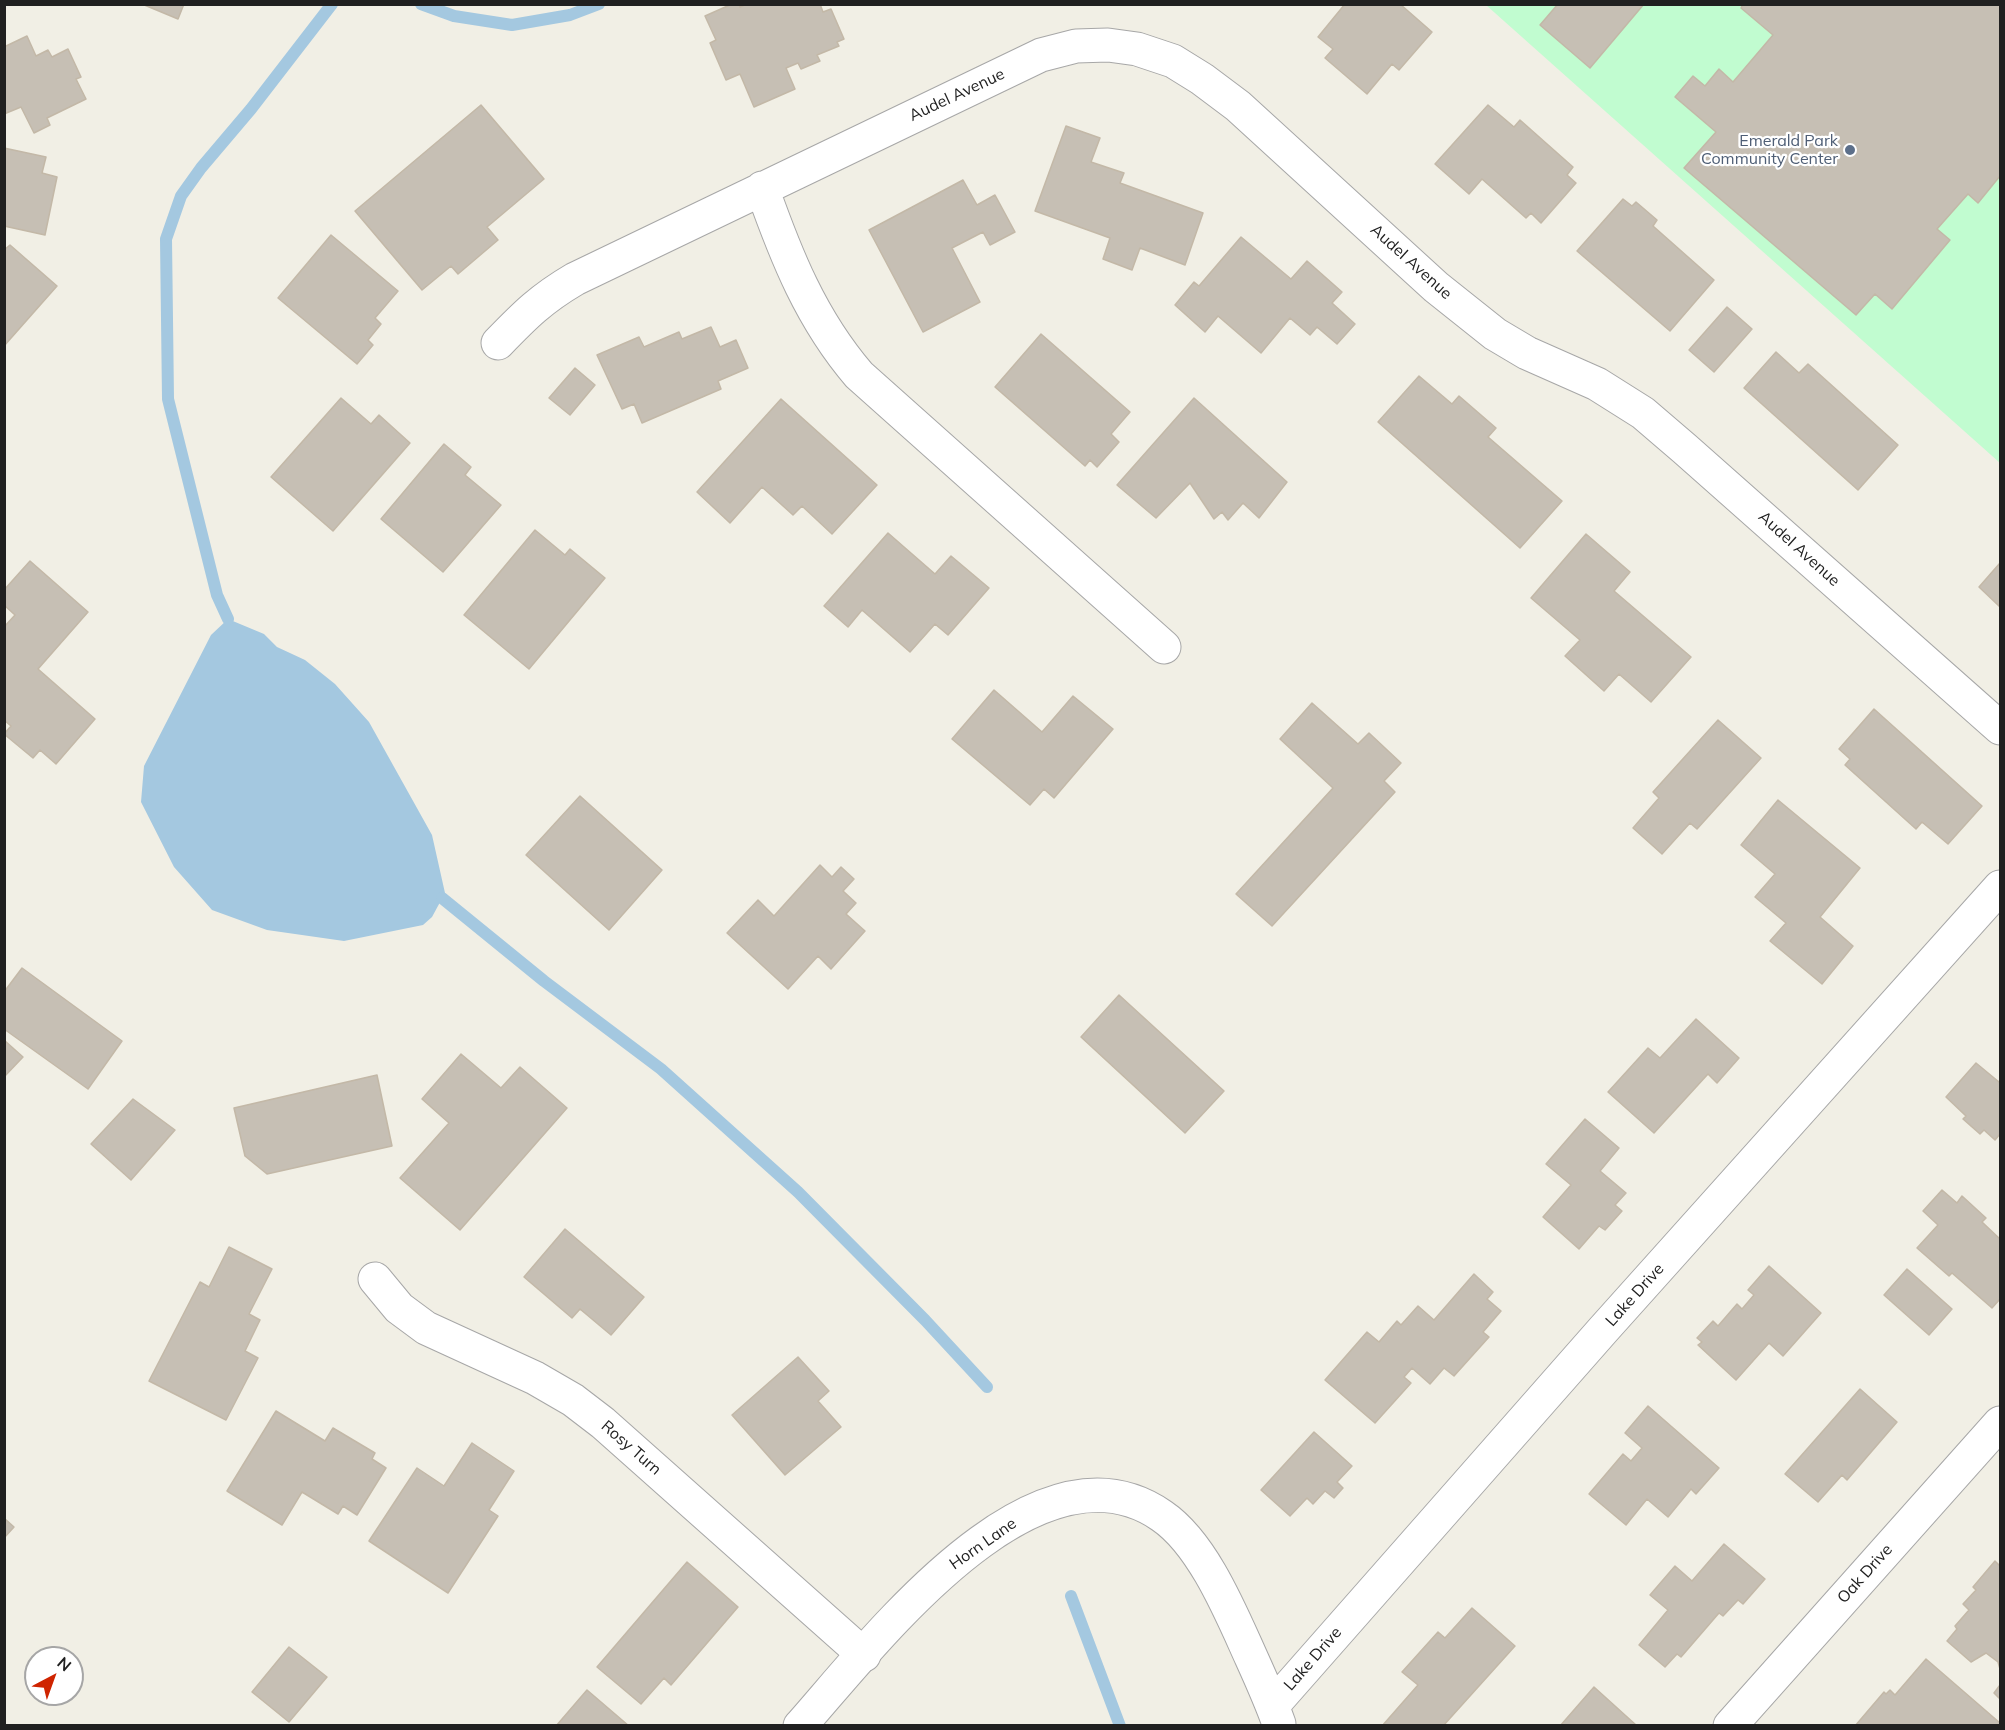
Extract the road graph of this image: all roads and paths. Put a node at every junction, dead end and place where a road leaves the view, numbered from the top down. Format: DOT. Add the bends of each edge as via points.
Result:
graph roads {
  1 [pos="762,188"];
  2 [pos="498,343"];
  3 [pos="1164,647"];
  4 [pos="2001,728"];
  5 [pos="2001,887"];
  6 [pos="375,1279"];
  7 [pos="2001,1423"];
  8 [pos="864,1655"];
  9 [pos="1276,1715"];
  10 [pos="800,1725"];
  11 [pos="1730,1725"];
  1 -- 2 [label="street, Audel Avenue" via="558,289 530,309"];
  1 -- 3 [label="street" via="802,288 838,352 858,375"];
  1 -- 4 [label="street, Audel Avenue" via="1041,55 1076,46 1108,45 1137,49 1173,61 1238,106 1436,287 1495,334 1597,384 1642,413"];
  5 -- 9 [label="street, Lake Drive" via="1603,1330"];
  6 -- 8 [label="street, Rosy Turn" via="399,1308 426,1328 535,1378 603,1423"];
  7 -- 11 [label="street, Oak Drive"];
  8 -- 9 [label="street, Horn Lane" via="931,1582 974,1546 1005,1525 1051,1504 1077,1496 1099,1495 1146,1507 1176,1528 1213,1578"];
  8 -- 10 [label="street, Horn Lane"];
}
